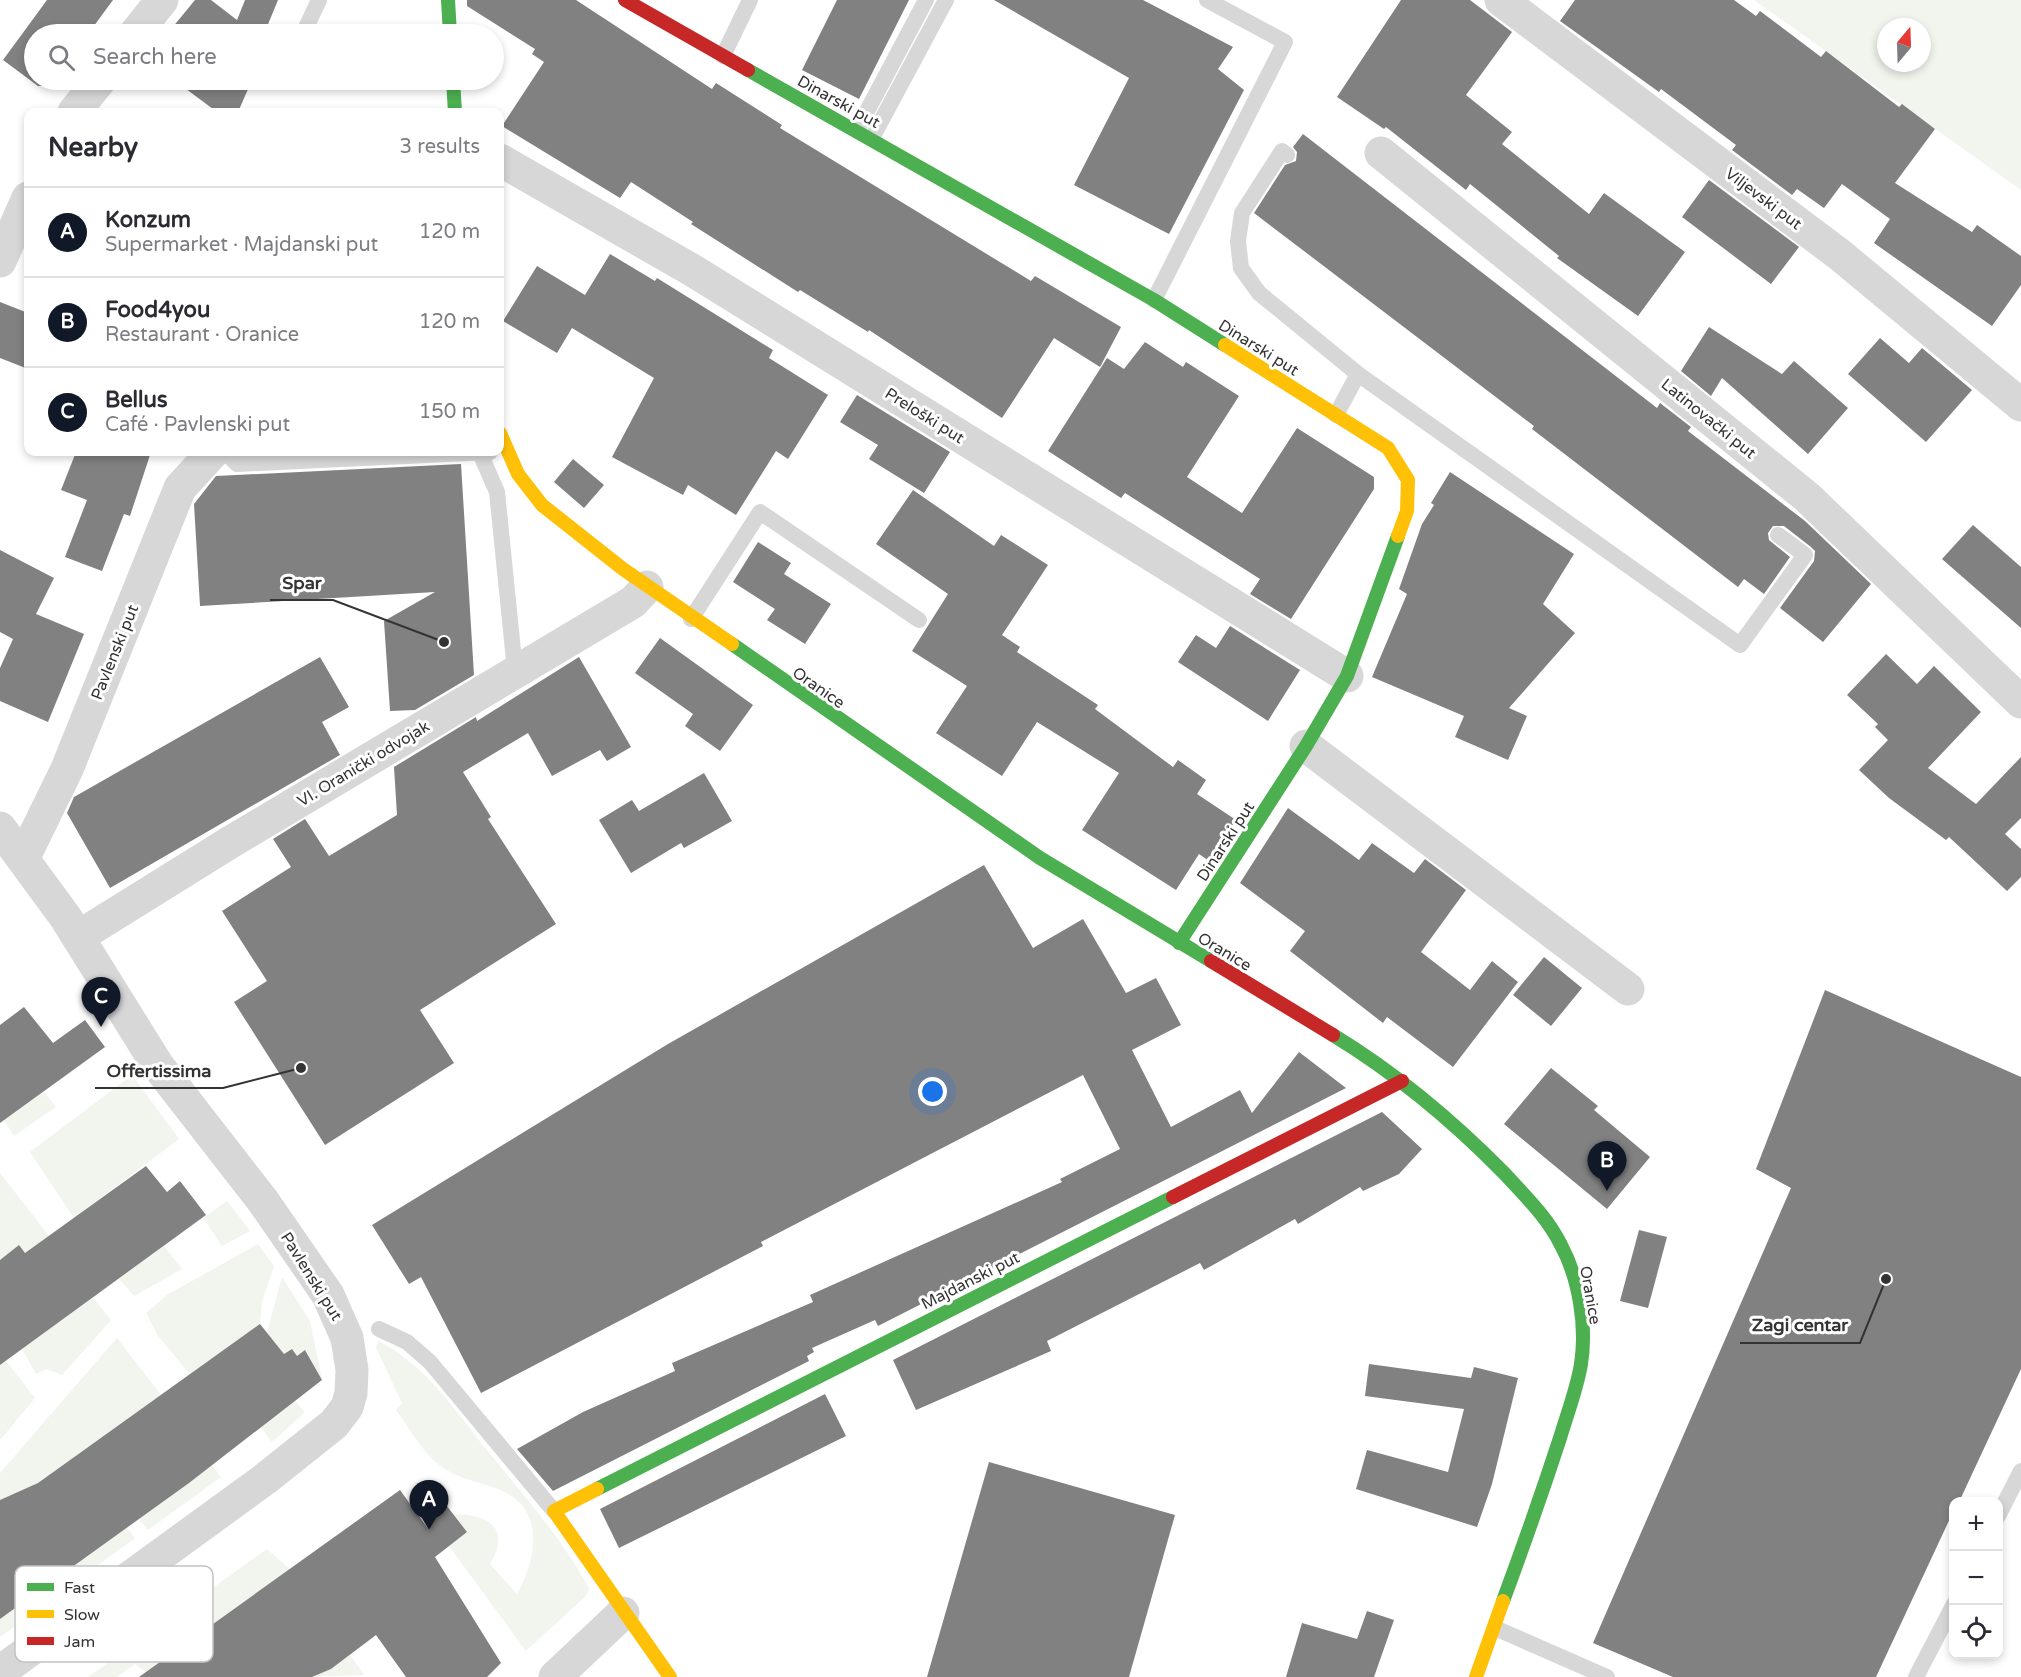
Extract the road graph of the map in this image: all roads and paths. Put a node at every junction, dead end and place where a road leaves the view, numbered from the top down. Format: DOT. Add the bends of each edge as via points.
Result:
graph roads {
  1 [pos="162,0"];
  2 [pos="319,0"];
  3 [pos="448,0"];
  4 [pos="625,0"];
  5 [pos="750,0"];
  6 [pos="926,0"];
  7 [pos="946,0"];
  8 [pos="1206,0"];
  9 [pos="1501,0"];
  10 [pos="143,24"];
  11 [pos="308,24"];
  12 [pos="449,24"];
  13 [pos="723,56"];
  14 [pos="92,90"];
  15 [pos="454,90"];
  16 [pos="77,108"];
  17 [pos="455,108"];
  18 [pos="865,134"];
  19 [pos="1381,153"];
  20 [pos="1287,155"];
  21 [pos="504,162"];
  22 [pos="24,207"];
  23 [pos="0,261"];
  24 [pos="1154,300"];
  25 [pos="1358,374"];
  26 [pos="2021,405"];
  27 [pos="1336,415"];
  28 [pos="209,456"];
  29 [pos="229,456"];
  30 [pos="352,456"];
  31 [pos="496,456"];
  32 [pos="503,456"];
  33 [pos="1778,534"];
  34 [pos="648,587"];
  35 [pos="691,619"];
  36 [pos="919,620"];
  37 [pos="515,670"];
  38 [pos="1347,676"];
  39 [pos="2021,702"];
  40 [pos="1306,746"];
  41 [pos="0,828"];
  42 [pos="23,859"];
  43 [pos="78,937"];
  44 [pos="1179,942"];
  45 [pos="1628,989"];
  46 [pos="1402,1081"];
  47 [pos="379,1329"];
  48 [pos="2021,1471"];
  49 [pos="2003,1506"];
  50 [pos="554,1511"];
  51 [pos="146,1566"];
  52 [pos="1952,1605"];
  53 [pos="623,1613"];
  54 [pos="1495,1628"];
  55 [pos="15,1661"];
  56 [pos="0,1672"];
  57 [pos="555,1677"];
  58 [pos="670,1677"];
  59 [pos="1476,1677"];
  60 [pos="1607,1677"];
  61 [pos="1916,1677"];
  1 -- 10 [label="street"];
  2 -- 11 [label="lane"];
  3 -- 12 [label="street"];
  4 -- 13 [label="street, Dinarski put"];
  5 -- 13 [label="lane"];
  6 -- 18 [label="lane"];
  7 -- 18 [label="lane"];
  8 -- 24 [label="lane" via="1285,42"];
  9 -- 26 [label="street, Viljevski put" via="1840,255"];
  13 -- 18 [label="street, Dinarski put"];
  14 -- 16 [label="street"];
  15 -- 17 [label="street"];
  18 -- 24 [label="street, Dinarski put"];
  19 -- 39 [label="street, Latinovački put" via="1807,497"];
  20 -- 25 [label="lane" via="1282,151 1242,213 1238,241 1241,268 1259,293"];
  21 -- 38 [label="street, Preloški put" via="692,270"];
  22 -- 23 [label="street"];
  24 -- 27 [label="street, Dinarski put"];
  25 -- 27 [label="lane"];
  25 -- 33 [label="lane" via="1740,645 1805,555"];
  27 -- 38 [label="street, Dinarski put" via="1389,448 1407,480 1407,511"];
  28 -- 42 [label="street, Pavlenski put" via="180,488 67,769"];
  29 -- 30 [label="lane" via="237,464"];
  31 -- 37 [label="lane"];
  32 -- 34 [label="street, Oranice" via="542,505"];
  34 -- 35 [label="street, Oranice"];
  34 -- 37 [label="street, VI. Oranički odvojak" via="633,602"];
  35 -- 36 [label="lane" via="760,512"];
  35 -- 44 [label="street, Oranice" via="1040,858"];
  37 -- 43 [label="street, VI. Oranički odvojak"];
  38 -- 40 [label="street, Dinarski put"];
  40 -- 44 [label="street, Dinarski put"];
  40 -- 45 [label="street"];
  41 -- 42 [label="street, Pavlenski put"];
  42 -- 43 [label="street, Pavlenski put"];
  43 -- 51 [label="street, Pavlenski put" via="158,1066 263,1201 328,1295 347,1338 352,1370 347,1407 334,1424"];
  44 -- 46 [label="street, Oranice"];
  46 -- 50 [label="street, Majdanski put"];
  46 -- 54 [label="street, Oranice" via="1466,1133 1543,1214 1569,1262 1580,1304 1582,1341 1575,1389"];
  47 -- 50 [label="lane" via="407,1342 430,1362"];
  48 -- 49 [label="lane"];
  50 -- 53 [label="street"];
  52 -- 61 [label="lane"];
  53 -- 57 [label="street"];
  53 -- 58 [label="street"];
  54 -- 59 [label="street, Oranice"];
  54 -- 60 [label="lane"];
  55 -- 56 [label="street, Pavlenski put"];
}
